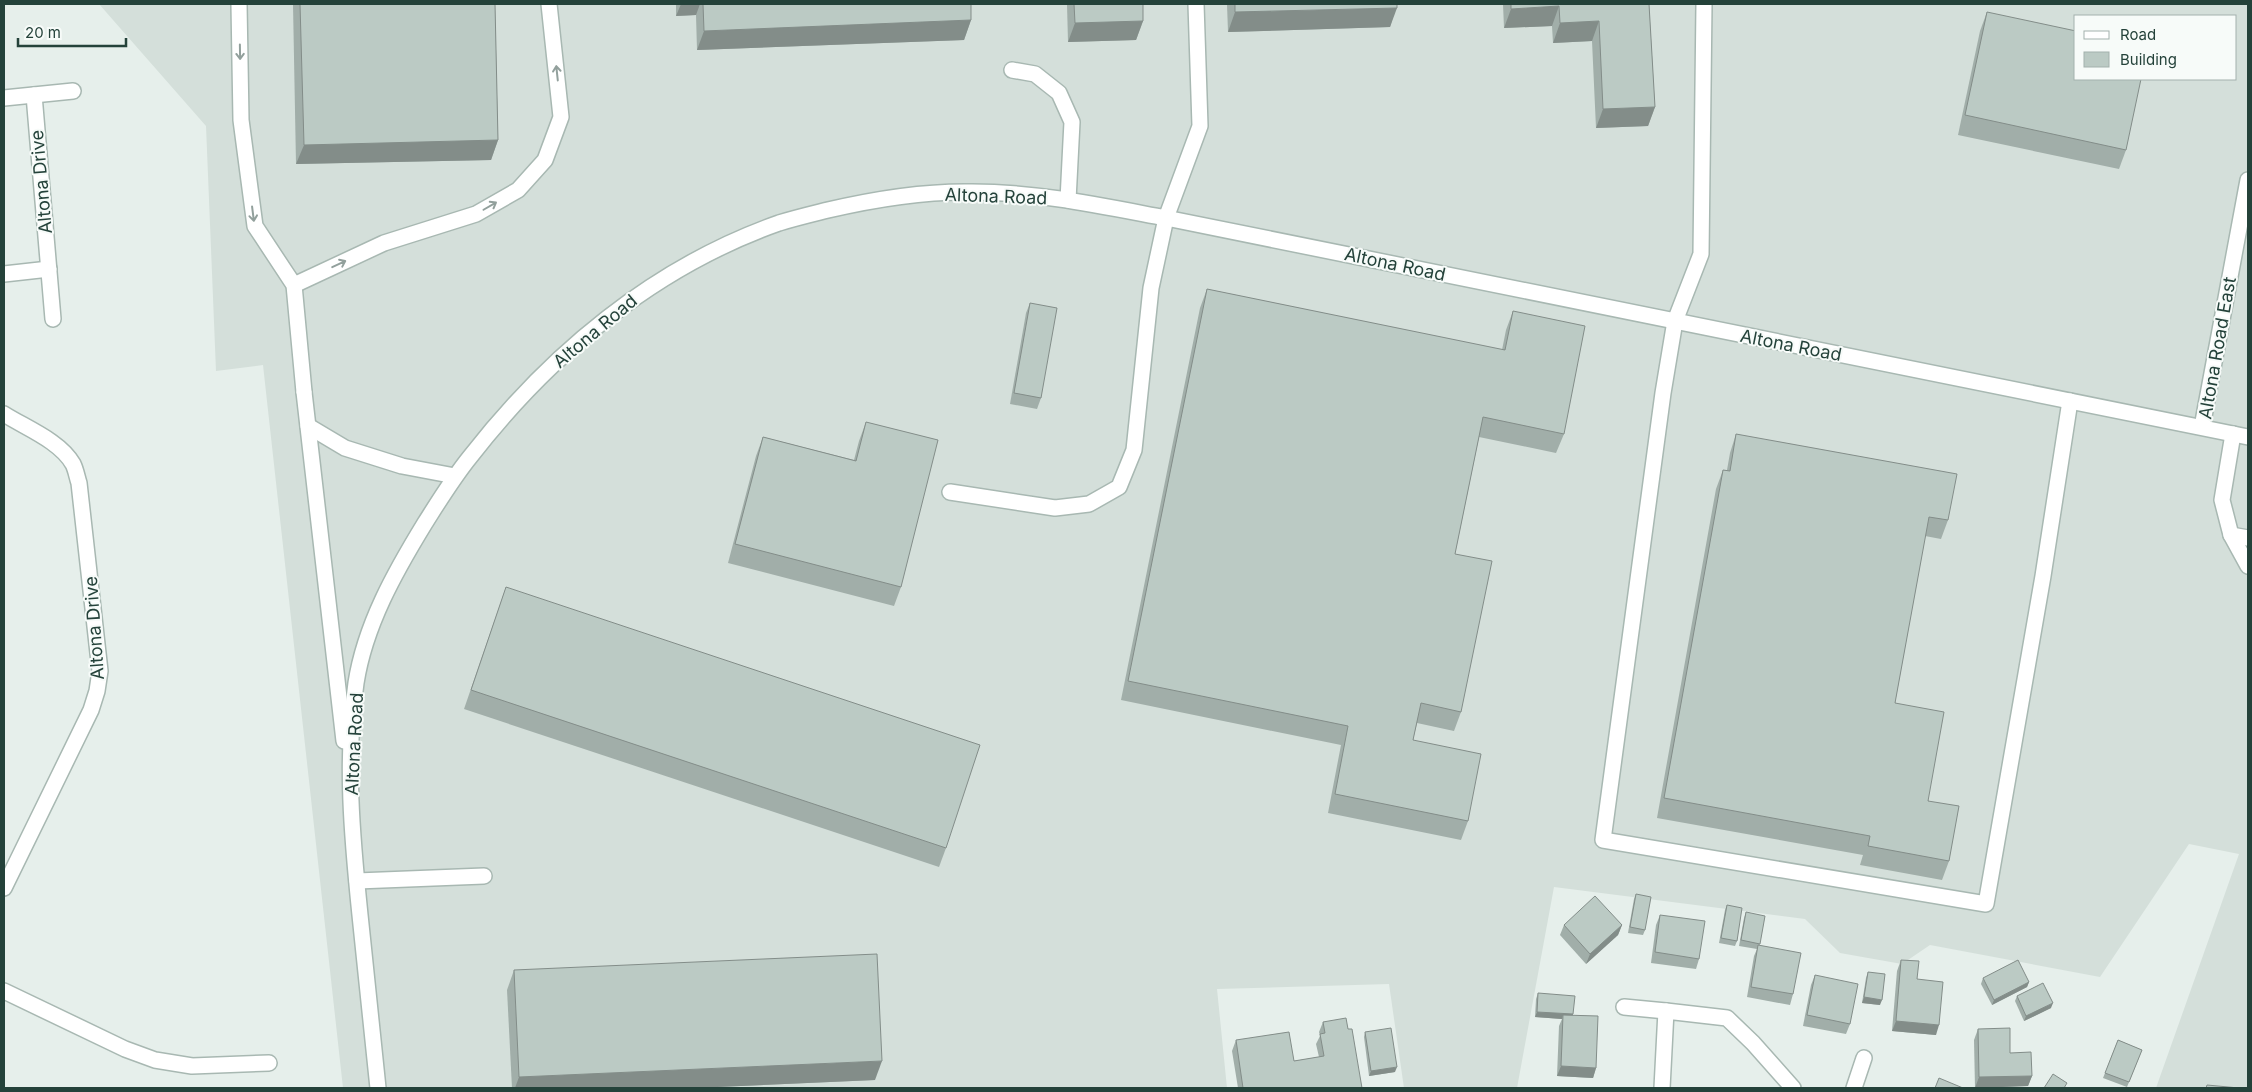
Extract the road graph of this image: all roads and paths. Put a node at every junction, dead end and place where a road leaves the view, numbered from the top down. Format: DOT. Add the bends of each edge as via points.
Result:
graph roads {
  1 [pos="239,4"];
  2 [pos="549,4"];
  3 [pos="1196,4"];
  4 [pos="1704,4"];
  5 [pos="1012,70"];
  6 [pos="73,91"];
  7 [pos="34,95"];
  8 [pos="4,98"];
  9 [pos="2248,180"];
  10 [pos="1068,200"];
  11 [pos="1166,218"];
  12 [pos="49,269"];
  13 [pos="4,274"];
  14 [pos="294,285"];
  15 [pos="54,319"];
  16 [pos="1675,321"];
  17 [pos="2070,401"];
  18 [pos="4,414"];
  19 [pos="308,426"];
  20 [pos="2202,428"];
  21 [pos="2233,434"];
  22 [pos="2248,437"];
  23 [pos="455,476"];
  24 [pos="950,492"];
  25 [pos="2231,535"];
  26 [pos="2248,538"];
  27 [pos="2248,566"];
  28 [pos="351,805"];
  29 [pos="484,876"];
  30 [pos="357,881"];
  31 [pos="4,888"];
  32 [pos="4,991"];
  33 [pos="1624,1007"];
  34 [pos="1666,1011"];
  35 [pos="1864,1058"];
  36 [pos="269,1062"];
  37 [pos="378,1088"];
  38 [pos="1662,1088"];
  39 [pos="1793,1088"];
  40 [pos="1854,1088"];
  1 -- 14 [label="street, one-way" via="241,120 255,226"];
  14 -- 2 [label="street, one-way" via="384,243 476,214 518,190 545,160 561,116"];
  3 -- 11 [label="street" via="1200,126"];
  4 -- 16 [label="street" via="1701,254"];
  5 -- 10 [label="street" via="1035,74 1059,93 1072,122"];
  6 -- 7 [label="street"];
  7 -- 8 [label="street"];
  7 -- 12 [label="street, Altona Drive"];
  9 -- 20 [label="street, Altona Road East"];
  10 -- 11 [label="street, Altona Road"];
  10 -- 23 [label="street, Altona Road" via="970,192 910,195 850,205 781,222 731,242 647,288 600,322 492,428"];
  11 -- 16 [label="street, Altona Road"];
  11 -- 24 [label="street" via="1151,288 1134,450 1119,487 1089,504 1056,508"];
  12 -- 13 [label="street"];
  12 -- 15 [label="street, Altona Drive"];
  14 -- 19 [label="street"];
  16 -- 17 [label="street, Altona Road"];
  16 -- 17 [label="street" via="1604,840 1986,904"];
  17 -- 20 [label="street, Altona Road"];
  18 -- 31 [label="street, Altona Drive" via="62,451 77,476 83,505 100,671 91,710"];
  19 -- 23 [label="street" via="345,448 402,466"];
  19 -- 28 [label="street"];
  20 -- 21 [label="street, Altona Road"];
  21 -- 22 [label="street, Altona Road"];
  21 -- 25 [label="street" via="2222,500"];
  23 -- 28 [label="street, Altona Road" via="398,567 373,622 357,679 350,742"];
  25 -- 26 [label="street"];
  25 -- 27 [label="street"];
  28 -- 30 [label="street, Altona Road"];
  29 -- 30 [label="street"];
  30 -- 37 [label="street, Altona Road"];
  32 -- 36 [label="street" via="155,1060 192,1066"];
  33 -- 34 [label="street"];
  34 -- 38 [label="street"];
  34 -- 39 [label="street" via="1727,1018"];
  35 -- 40 [label="street"];
}
